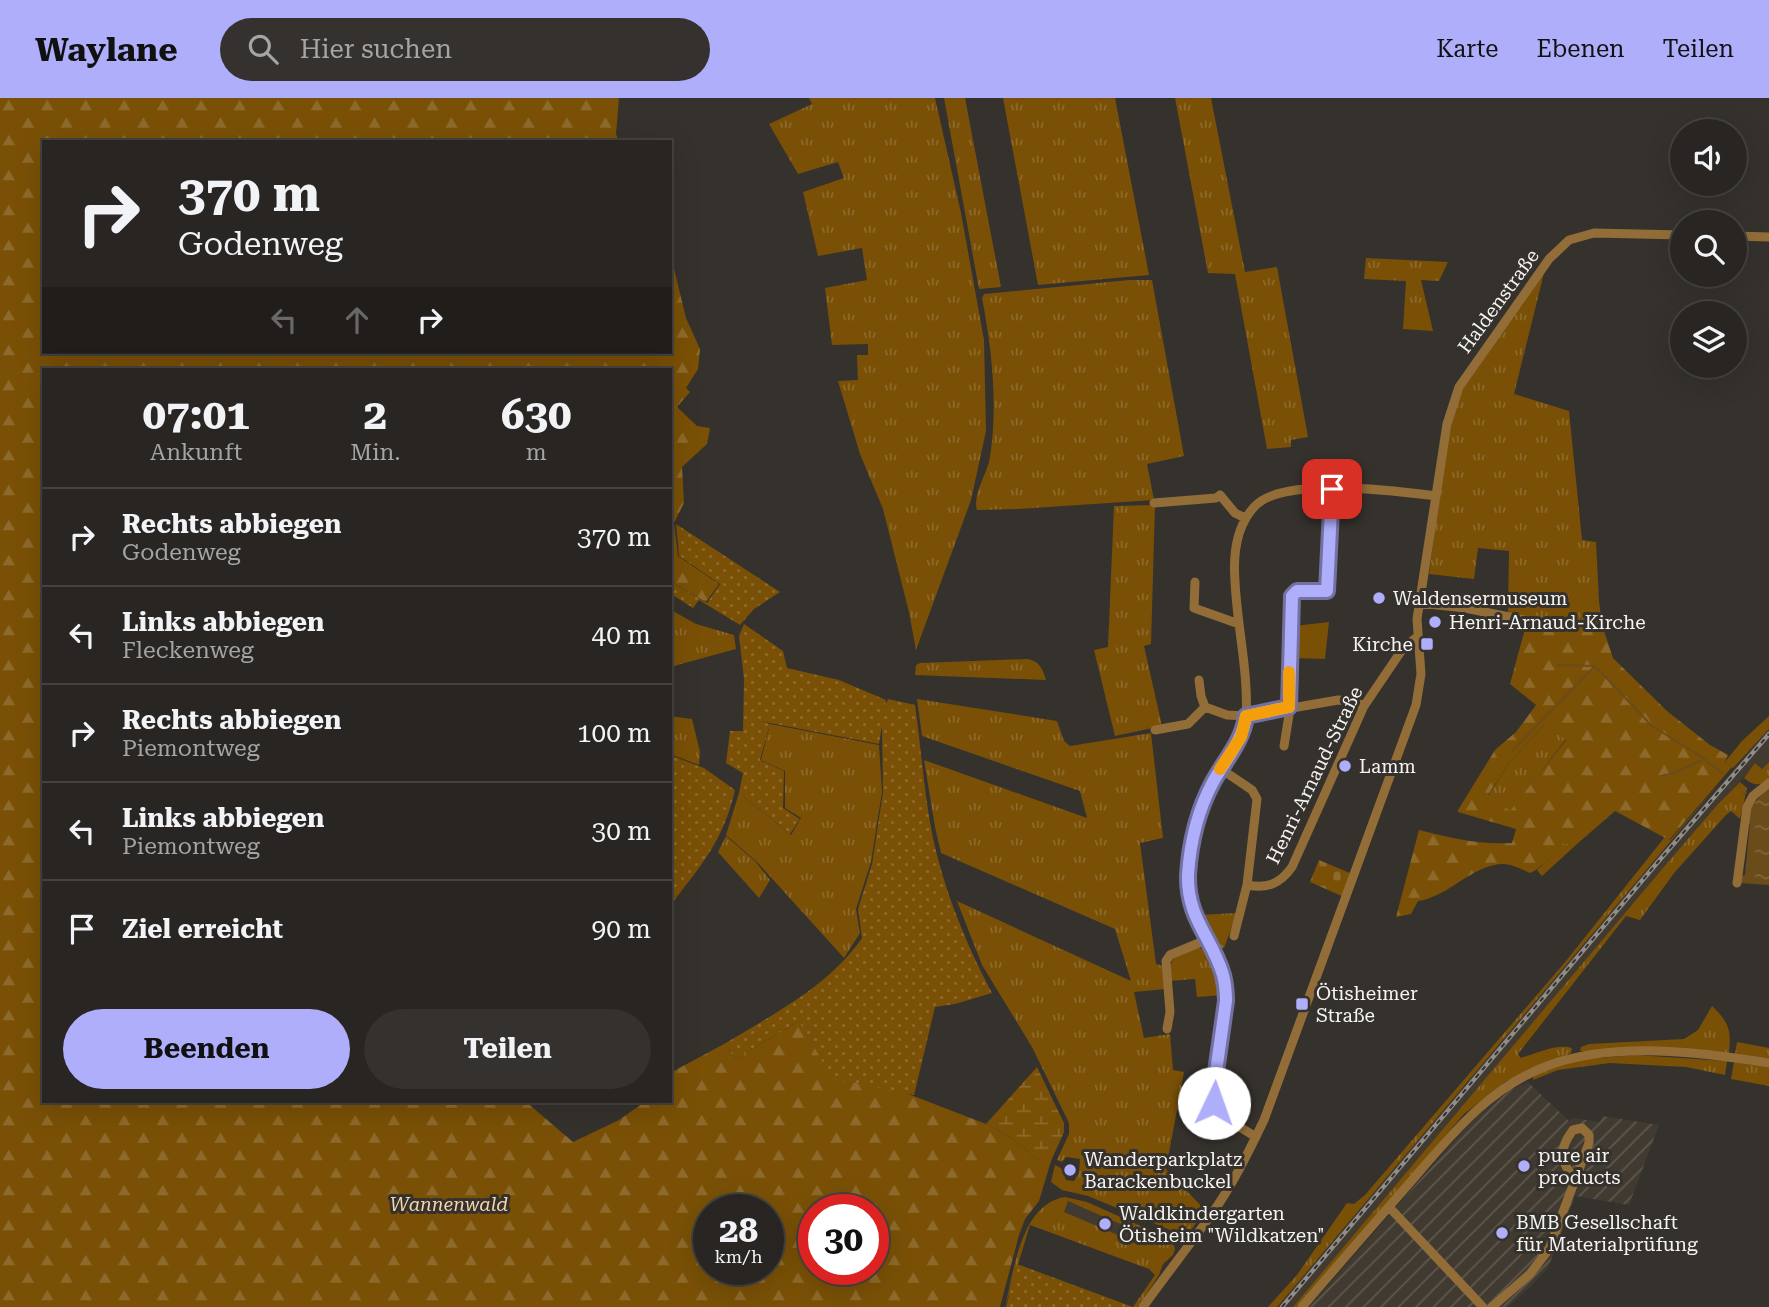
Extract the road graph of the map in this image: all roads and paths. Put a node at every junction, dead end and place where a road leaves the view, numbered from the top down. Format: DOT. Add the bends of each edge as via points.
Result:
graph roads {
  1 [pos="1670,235"];
  2 [pos="1747,236"];
  3 [pos="1769,237"];
  4 [pos="1332,489"];
  5 [pos="1436,496"];
  6 [pos="1154,503"];
  7 [pos="1245,518"];
  8 [pos="1195,582"];
  9 [pos="1419,603"];
  10 [pos="1529,621"];
  11 [pos="1239,624"];
  12 [pos="1417,637"];
  13 [pos="1199,680"];
  14 [pos="1364,706"];
  15 [pos="1205,707"];
  16 [pos="1289,707"];
  17 [pos="1246,716"];
  18 [pos="1155,730"];
  19 [pos="1284,746"];
  20 [pos="1221,769"];
  21 [pos="1769,783"];
  22 [pos="1737,883"];
  23 [pos="1247,885"];
  24 [pos="1234,936"];
  25 [pos="1206,940"];
  26 [pos="1167,1028"];
  27 [pos="1769,1063"];
  28 [pos="1256,1137"];
  29 [pos="1574,1180"];
  30 [pos="1389,1207"];
  31 [pos="1143,1307"];
  32 [pos="1302,1307"];
  33 [pos="1483,1307"];
  34 [pos="1492,1307"];
  1 -- 5 [label="street, Haldenstraße" via="1594,233 1560,246 1459,387 1448,418"];
  2 -- 3 [label="street"];
  4 -- 5 [label="street"];
  4 -- 7 [label="street" via="1273,495"];
  4 -- 16 [label="street" via="1327,591 1297,591 1292,596"];
  5 -- 9 [label="street"];
  6 -- 7 [label="street" via="1220,495"];
  7 -- 11 [label="street" via="1235,563"];
  8 -- 11 [label="street" via="1194,608"];
  9 -- 10 [label="street"];
  9 -- 12 [label="street"];
  11 -- 17 [label="street"];
  12 -- 14 [label="street, Henri-Arnaud-Straße" via="1404,647"];
  12 -- 28 [label="street" via="1422,665 1416,705"];
  13 -- 15 [label="street"];
  14 -- 16 [label="street" via="1345,699"];
  14 -- 23 [label="street, Henri-Arnaud-Straße" via="1292,867 1273,885"];
  15 -- 17 [label="street"];
  15 -- 18 [label="street" via="1188,724"];
  16 -- 17 [label="street"];
  16 -- 19 [label="street"];
  17 -- 20 [label="street" via="1241,737"];
  20 -- 23 [label="street" via="1252,790 1257,799"];
  20 -- 25 [label="street" via="1196,825 1189,861 1190,902"];
  21 -- 22 [label="street" via="1747,807"];
  23 -- 24 [label="street"];
  25 -- 26 [label="street" via="1166,961"];
  25 -- 28 [label="street" via="1223,974 1226,1001 1214,1103 1227,1119"];
  27 -- 30 [label="street" via="1635,1051 1576,1057 1547,1066 1509,1085 1468,1117"];
  28 -- 31 [label="street" via="1211,1215"];
  29 -- 29 [label="street" via="1589,1143 1582,1128 1573,1130 1562,1158"];
  29 -- 34 [label="street" via="1540,1263"];
  30 -- 32 [label="street"];
  30 -- 33 [label="street"];
}
